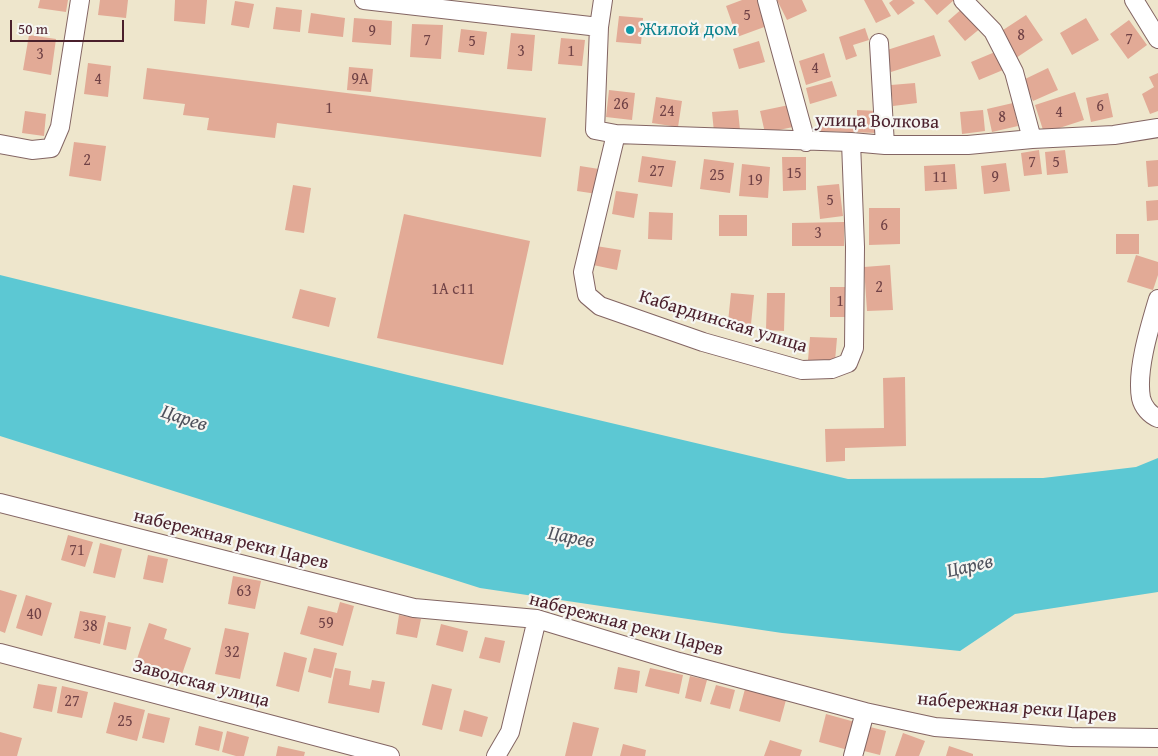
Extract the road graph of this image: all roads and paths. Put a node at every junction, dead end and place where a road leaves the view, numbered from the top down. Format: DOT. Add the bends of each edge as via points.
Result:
graph roads {
  1 [pos="80,0"];
  2 [pos="364,0"];
  3 [pos="603,0"];
  4 [pos="767,0"];
  5 [pos="963,0"];
  6 [pos="1134,0"];
  7 [pos="599,27"];
  8 [pos="1158,39"];
  9 [pos="879,43"];
  10 [pos="1158,128"];
  11 [pos="616,134"];
  12 [pos="1032,139"];
  13 [pos="806,142"];
  14 [pos="851,142"];
  15 [pos="0,144"];
  16 [pos="885,145"];
  17 [pos="1158,299"];
  18 [pos="1158,418"];
  19 [pos="0,503"];
  20 [pos="537,619"];
  21 [pos="0,653"];
  22 [pos="865,712"];
  23 [pos="1158,738"];
  24 [pos="390,756"];
  25 [pos="496,756"];
  26 [pos="853,756"];
  1 -- 15 [label="street" via="60,127 51,148 32,150"];
  2 -- 7 [label="street"];
  3 -- 7 [label="street"];
  4 -- 13 [label="street"];
  5 -- 12 [label="street" via="993,31 1014,72"];
  6 -- 8 [label="street"];
  7 -- 11 [label="street, улица Волкова" via="595,130"];
  9 -- 16 [label="street"];
  10 -- 12 [label="street, улица Волкова" via="1114,135"];
  11 -- 13 [label="street, улица Волкова"];
  11 -- 14 [label="street, Кабардинская улица" via="583,272 587,295 600,306 703,342 802,370 832,369 848,363 854,348"];
  12 -- 16 [label="street, улица Волкова"];
  13 -- 14 [label="street, улица Волкова"];
  14 -- 16 [label="street, улица Волкова"];
  17 -- 18 [label="street" via="1147,336 1141,400 1150,415"];
  19 -- 20 [label="street, набережная реки Царев" via="414,608"];
  20 -- 22 [label="street, набережная реки Царев" via="679,662"];
  20 -- 25 [label="street" via="510,732"];
  21 -- 24 [label="street, Заводская улица"];
  22 -- 23 [label="street, набережная реки Царев" via="935,727 1071,737"];
  22 -- 26 [label="street"];
}
